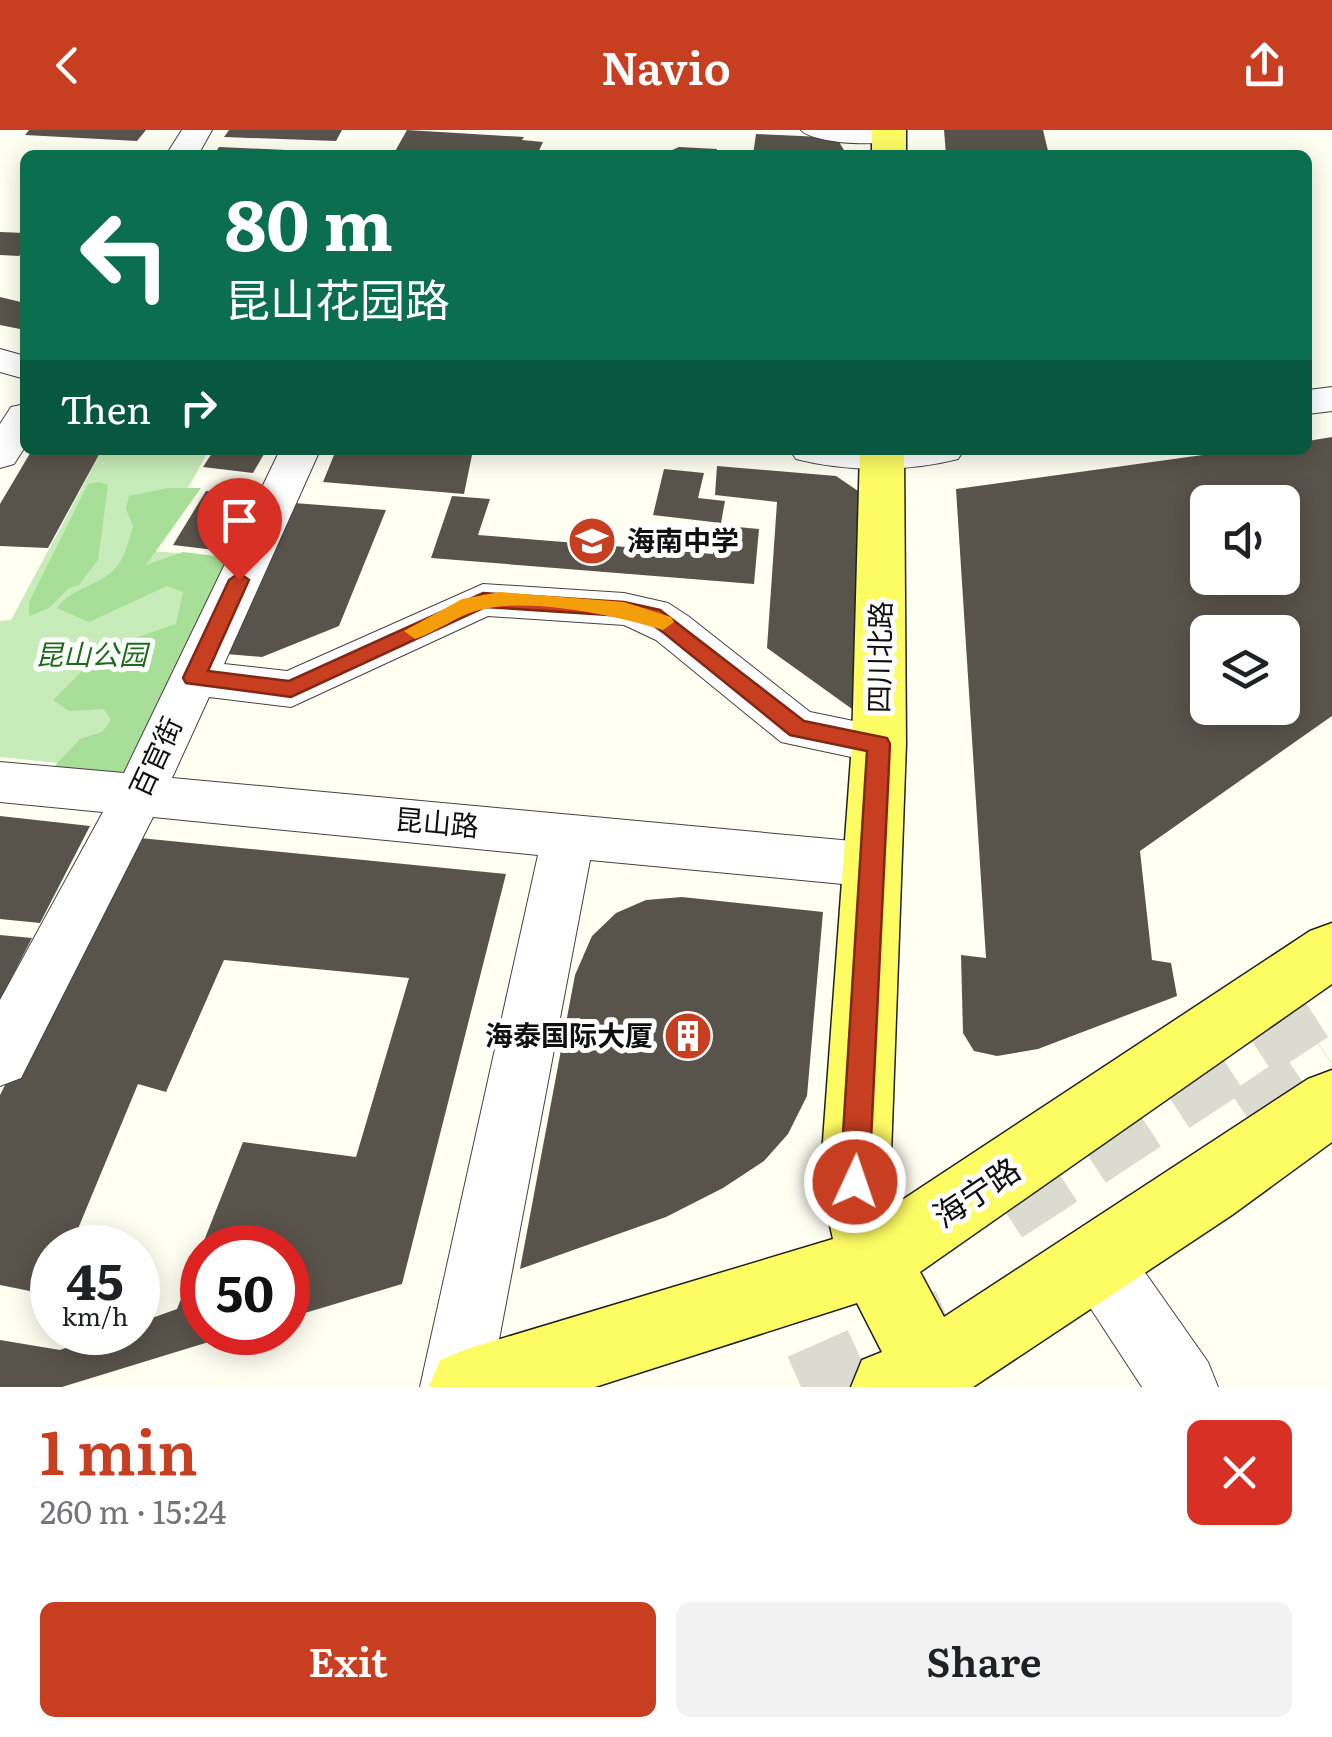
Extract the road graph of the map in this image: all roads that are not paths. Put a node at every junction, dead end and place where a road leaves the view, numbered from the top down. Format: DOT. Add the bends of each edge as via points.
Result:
graph roads {
  1 [pos="816,130"];
  2 [pos="889,140"];
  3 [pos="20,424"];
  4 [pos="0,455"];
  5 [pos="298,455"];
  6 [pos="882,455"];
  7 [pos="194,678"];
  8 [pos="879,744"];
  9 [pos="0,782"];
  10 [pos="138,797"];
  11 [pos="569,834"];
  12 [pos="874,865"];
  13 [pos="1332,950"];
  14 [pos="0,1058"];
  15 [pos="1332,1102"];
  16 [pos="1097,1260"];
  17 [pos="874,1261"];
  18 [pos="918,1381"];
  19 [pos="455,1387"];
  20 [pos="467,1387"];
  21 [pos="1182,1387"];
  1 -- 2 [label="street"];
  3 -- 4 [label="street"];
  5 -- 7 [label="street, 百官街"];
  6 -- 8 [label="main road, 四川北路"];
  7 -- 8 [label="street" via="291,689 483,600 624,609 672,628 798,729"];
  7 -- 10 [label="street, 百官街"];
  8 -- 12 [label="main road, 四川北路"];
  9 -- 10 [label="street, 昆山路"];
  10 -- 11 [label="street, 昆山路"];
  10 -- 14 [label="street, 百官街"];
  11 -- 12 [label="street, 昆山路"];
  11 -- 19 [label="street"];
  12 -- 17 [label="main road, 四川北路" via="855,1182"];
  13 -- 17 [label="main road, 海宁路"];
  15 -- 16 [label="main road"];
  16 -- 18 [label="main road"];
  16 -- 21 [label="street"];
  17 -- 18 [label="main road, 四川北路"];
  17 -- 20 [label="main road, 海宁路"];
}
